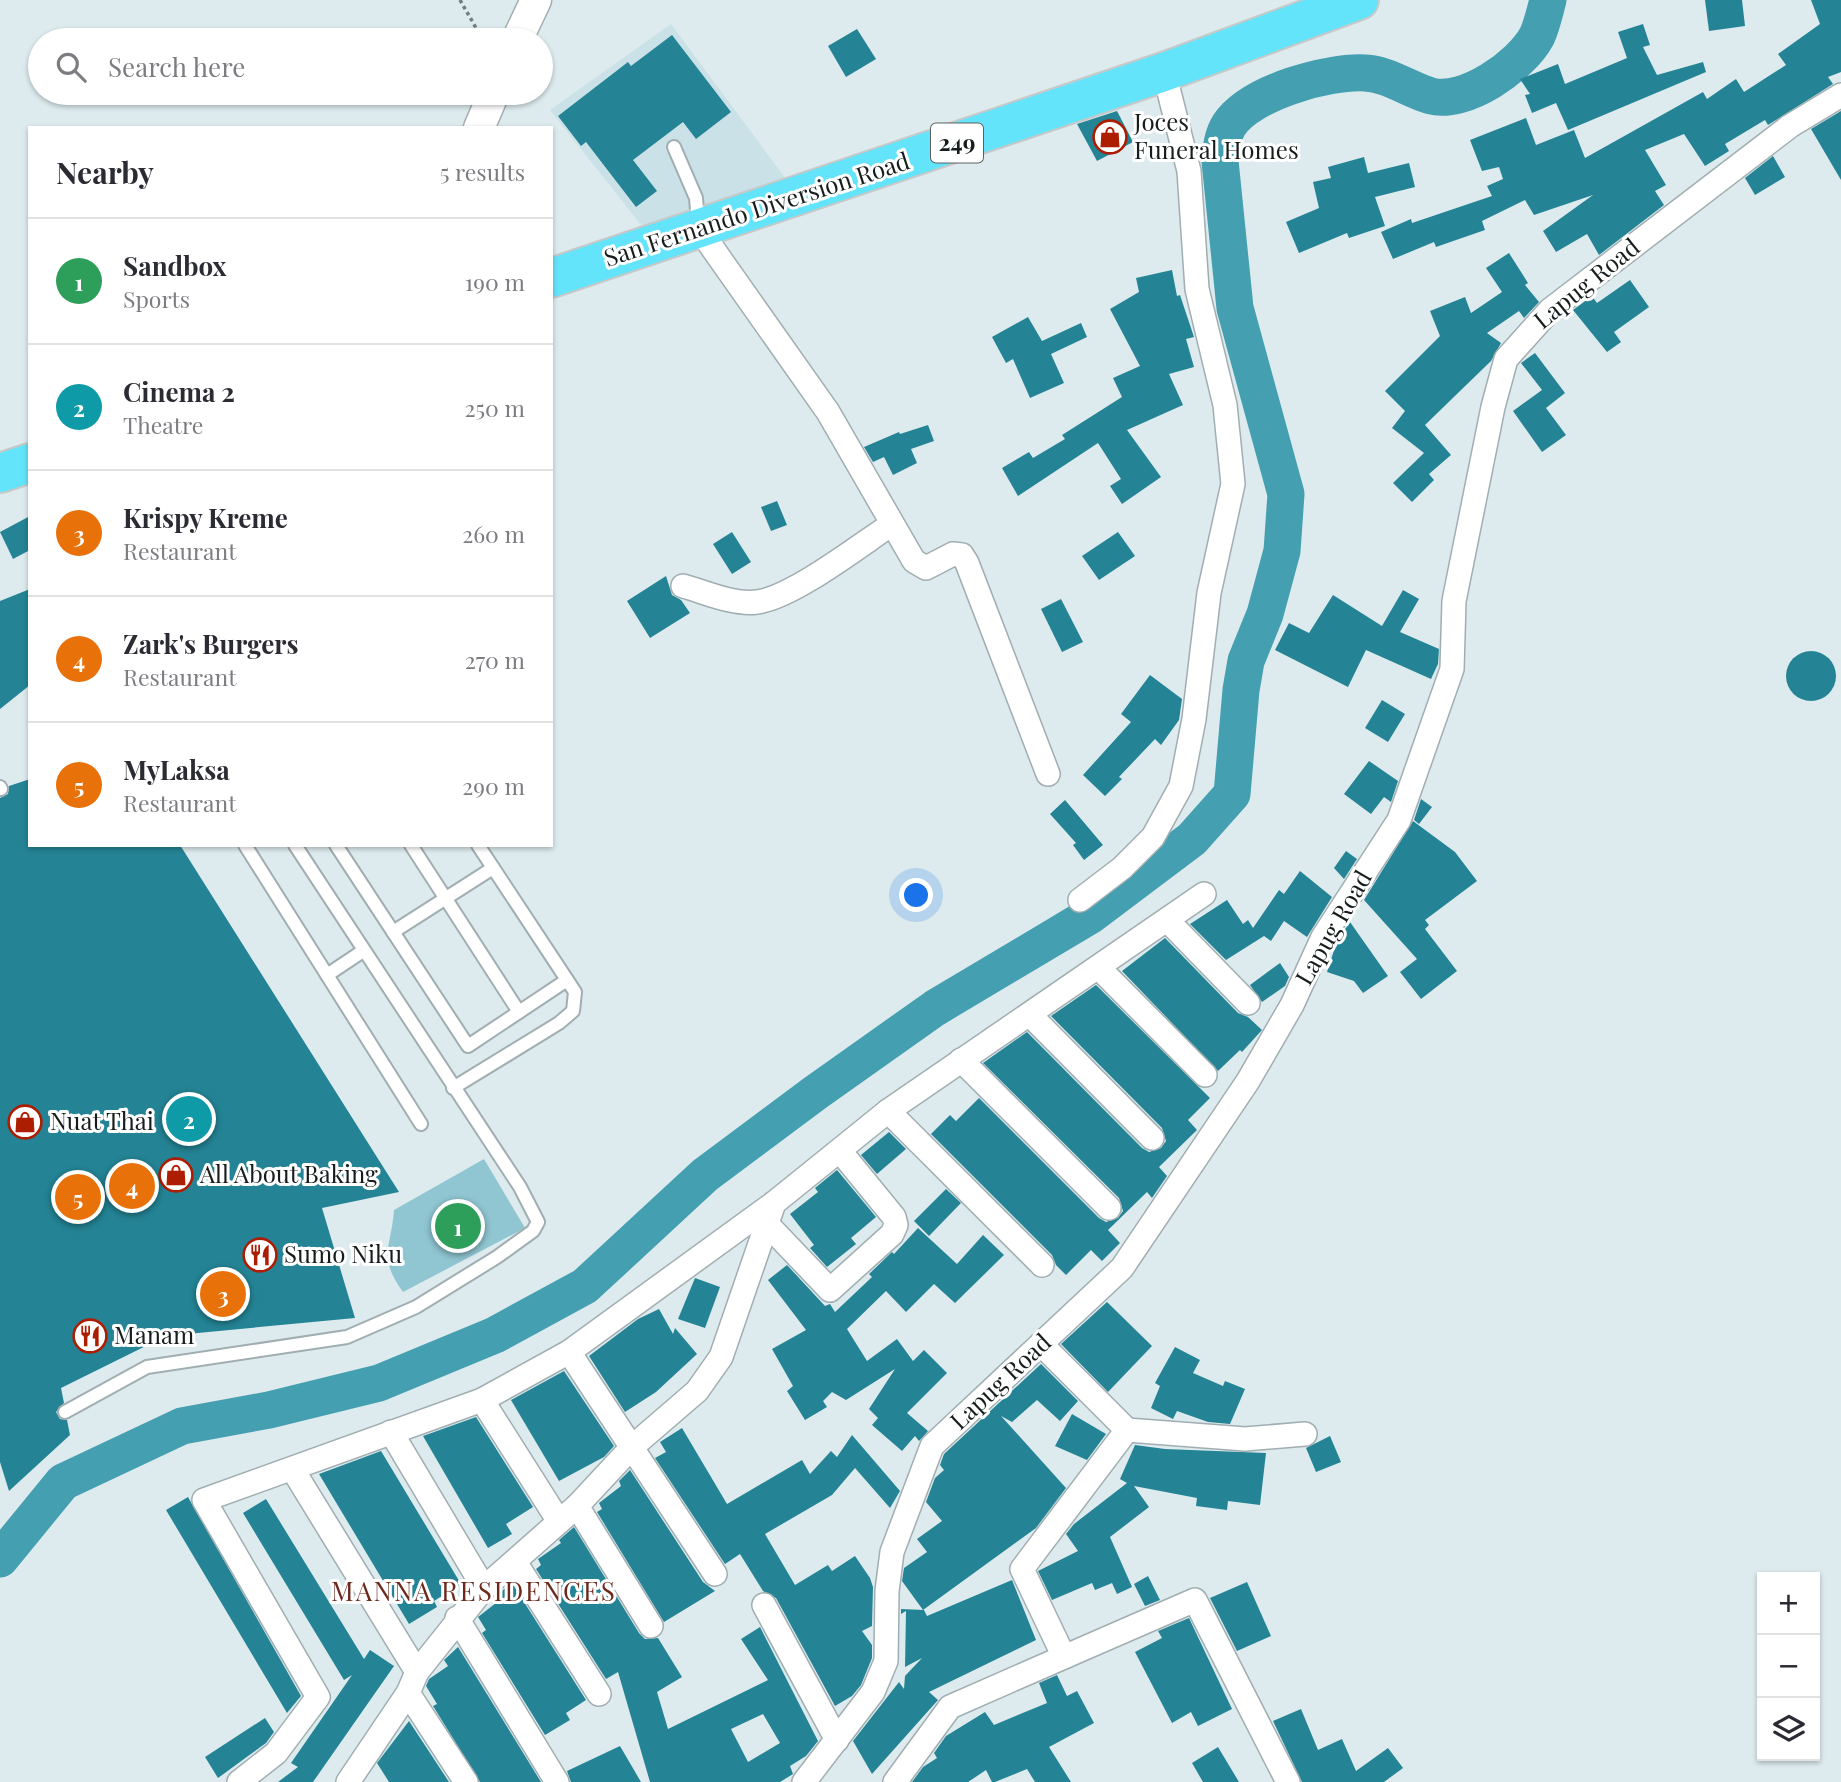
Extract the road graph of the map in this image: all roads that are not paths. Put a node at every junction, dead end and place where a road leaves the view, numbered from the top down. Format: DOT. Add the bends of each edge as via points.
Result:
graph roads {
  1 [pos="536,0"];
  2 [pos="1359,0"];
  3 [pos="523,28"];
  4 [pos="1164,72"];
  5 [pos="1841,96"];
  6 [pos="489,105"];
  7 [pos="480,126"];
  8 [pos="674,147"];
  9 [pos="699,229"];
  10 [pos="553,277"];
  11 [pos="28,464"];
  12 [pos="0,473"];
  13 [pos="892,524"];
  14 [pos="683,586"];
  15 [pos="1048,774"];
  16 [pos="246,847"];
  17 [pos="296,847"];
  18 [pos="337,847"];
  19 [pos="412,847"];
  20 [pos="479,847"];
  21 [pos="493,868"];
  22 [pos="1203,894"];
  23 [pos="445,898"];
  24 [pos="1080,901"];
  25 [pos="1167,920"];
  26 [pos="393,932"];
  27 [pos="363,950"];
  28 [pos="1099,968"];
  29 [pos="327,975"];
  30 [pos="567,980"];
  31 [pos="1248,1003"];
  32 [pos="519,1012"];
  33 [pos="1030,1015"];
  34 [pos="961,1060"];
  35 [pos="1205,1075"];
  36 [pos="453,1088"];
  37 [pos="888,1111"];
  38 [pos="421,1124"];
  39 [pos="1152,1138"];
  40 [pos="840,1151"];
  41 [pos="1109,1208"];
  42 [pos="771,1214"];
  43 [pos="1042,1265"];
  44 [pos="1041,1344"];
  45 [pos="569,1352"];
  46 [pos="482,1400"];
  47 [pos="65,1412"];
  48 [pos="1127,1430"];
  49 [pos="391,1432"];
  50 [pos="1305,1434"];
  51 [pos="632,1447"];
  52 [pos="293,1470"];
  53 [pos="577,1506"];
  54 [pos="558,1521"];
  55 [pos="515,1562"];
  56 [pos="715,1574"];
  57 [pos="484,1588"];
  58 [pos="764,1605"];
  59 [pos="457,1618"];
  60 [pos="651,1626"];
  61 [pos="1064,1657"];
  62 [pos="412,1682"];
  63 [pos="600,1694"];
  64 [pos="837,1740"];
  65 [pos="359,1777"];
  66 [pos="239,1782"];
  67 [pos="466,1782"];
  68 [pos="557,1782"];
  69 [pos="804,1782"];
  70 [pos="895,1782"];
  71 [pos="1288,1782"];
  1 -- 3 [label="street"];
  2 -- 4 [label="highway, San Fernando Diversion Road / 249"];
  4 -- 9 [label="highway, San Fernando Diversion Road / 249"];
  4 -- 24 [label="street" via="1189,172 1197,289 1225,405 1233,484 1209,593 1181,786 1153,837"];
  5 -- 44 [label="street, Lapug Road" via="1790,126 1550,310 1506,359 1454,601 1452,669 1399,820 1323,937 1292,1005 1248,1082 1122,1268"];
  6 -- 7 [label="street"];
  8 -- 9 [label="lane" via="696,198"];
  9 -- 10 [label="highway, San Fernando Diversion Road / 249"];
  9 -- 13 [label="street" via="828,412"];
  11 -- 12 [label="highway"];
  13 -- 14 [label="street" via="786,592 757,602 731,600"];
  13 -- 15 [label="street" via="920,567 953,554 962,555 967,563"];
  16 -- 29 [label="lane"];
  17 -- 27 [label="lane"];
  18 -- 26 [label="lane"];
  19 -- 23 [label="lane"];
  20 -- 21 [label="lane"];
  21 -- 23 [label="lane"];
  21 -- 30 [label="lane"];
  22 -- 25 [label="street"];
  23 -- 26 [label="lane"];
  23 -- 32 [label="lane"];
  25 -- 28 [label="street"];
  25 -- 31 [label="street"];
  26 -- 32 [label="lane" via="468,1046"];
  27 -- 29 [label="lane"];
  27 -- 36 [label="lane"];
  28 -- 33 [label="street"];
  28 -- 35 [label="street"];
  29 -- 38 [label="lane"];
  30 -- 32 [label="lane"];
  30 -- 36 [label="lane" via="575,992 572,1011"];
  33 -- 34 [label="street"];
  33 -- 39 [label="street"];
  34 -- 37 [label="street"];
  34 -- 41 [label="street"];
  36 -- 47 [label="lane" via="520,1187 538,1222 533,1231 416,1307 347,1337 147,1367"];
  37 -- 40 [label="street"];
  37 -- 43 [label="street"];
  40 -- 42 [label="street"];
  40 -- 42 [label="street" via="894,1217 892,1234 830,1290"];
  42 -- 45 [label="street"];
  42 -- 51 [label="street" via="721,1357 697,1391"];
  44 -- 48 [label="street"];
  44 -- 64 [label="street, Lapug Road" via="932,1446 892,1552 886,1661 873,1692"];
  45 -- 46 [label="street"];
  45 -- 51 [label="street"];
  46 -- 49 [label="street"];
  46 -- 54 [label="street"];
  48 -- 50 [label="street" via="1245,1439"];
  48 -- 61 [label="street" via="1022,1569"];
  49 -- 52 [label="street"];
  49 -- 57 [label="street"];
  51 -- 53 [label="street"];
  51 -- 56 [label="street"];
  52 -- 62 [label="street"];
  52 -- 66 [label="street" via="204,1500 318,1697 275,1753"];
  53 -- 54 [label="street"];
  53 -- 60 [label="street"];
  54 -- 55 [label="street"];
  55 -- 57 [label="street"];
  55 -- 63 [label="street"];
  57 -- 59 [label="street"];
  58 -- 64 [label="street"];
  59 -- 62 [label="street"];
  59 -- 68 [label="street"];
  61 -- 70 [label="street" via="950,1707"];
  61 -- 71 [label="street" via="1195,1600"];
  62 -- 65 [label="street"];
  62 -- 67 [label="street"];
  64 -- 69 [label="street, Lapug Road"];
}
